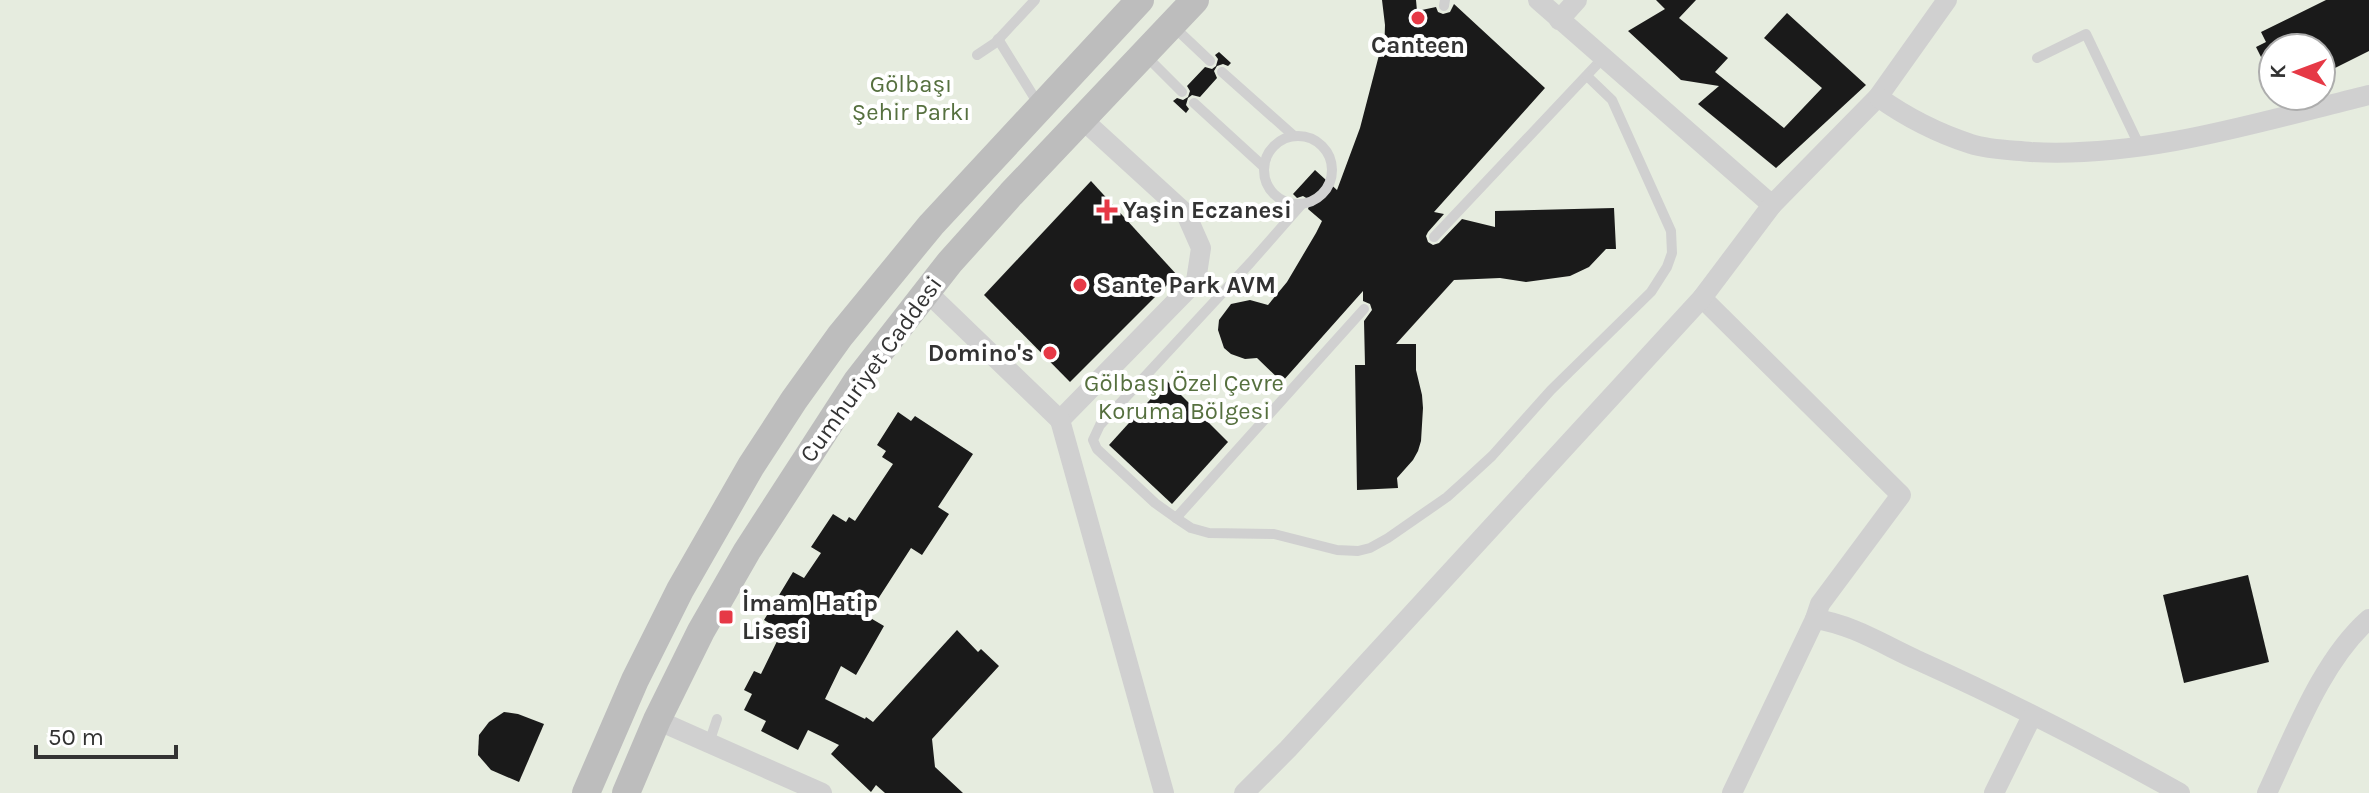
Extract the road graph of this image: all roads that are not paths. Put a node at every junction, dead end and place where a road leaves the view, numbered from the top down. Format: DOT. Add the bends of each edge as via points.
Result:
graph roads {
  1 [pos="1035,0"];
  2 [pos="1140,0"];
  3 [pos="1195,0"];
  4 [pos="1538,0"];
  5 [pos="1577,0"];
  6 [pos="1947,0"];
  7 [pos="1559,20"];
  8 [pos="1171,25"];
  9 [pos="998,39"];
  10 [pos="1143,54"];
  11 [pos="977,55"];
  12 [pos="1603,58"];
  13 [pos="2037,58"];
  14 [pos="1210,61"];
  15 [pos="1222,72"];
  16 [pos="1587,76"];
  17 [pos="1182,92"];
  18 [pos="2369,95"];
  19 [pos="1878,97"];
  20 [pos="1194,103"];
  21 [pos="1040,105"];
  22 [pos="1082,119"];
  23 [pos="1294,136"];
  24 [pos="2140,147"];
  25 [pos="1264,167"];
  26 [pos="1302,204"];
  27 [pos="1772,205"];
  28 [pos="1434,237"];
  29 [pos="926,291"];
  30 [pos="1702,298"];
  31 [pos="1364,309"];
  32 [pos="1060,420"];
  33 [pos="1176,518"];
  34 [pos="1815,619"];
  35 [pos="2369,619"];
  36 [pos="2032,716"];
  37 [pos="717,719"];
  38 [pos="657,720"];
  39 [pos="709,743"];
  40 [pos="586,793"];
  41 [pos="626,793"];
  42 [pos="822,793"];
  43 [pos="1164,793"];
  44 [pos="1244,793"];
  45 [pos="1732,793"];
  46 [pos="1994,793"];
  47 [pos="2180,793"];
  48 [pos="2267,793"];
  1 -- 9 [label="lane"];
  2 -- 21 [label="main road, Cumhuriyet Caddesi"];
  3 -- 8 [label="main road, Cumhuriyet Caddesi"];
  4 -- 7 [label="street"];
  5 -- 7 [label="street"];
  6 -- 19 [label="street"];
  7 -- 12 [label="street"];
  8 -- 10 [label="main road, Cumhuriyet Caddesi"];
  8 -- 14 [label="lane"];
  9 -- 11 [label="lane"];
  9 -- 21 [label="lane"];
  10 -- 17 [label="lane"];
  10 -- 22 [label="main road, Cumhuriyet Caddesi"];
  12 -- 16 [label="lane"];
  12 -- 27 [label="street"];
  13 -- 24 [label="lane" via="2086,34"];
  15 -- 23 [label="lane"];
  16 -- 28 [label="lane"];
  16 -- 33 [label="lane" via="1612,100 1671,231 1672,253 1651,292 1467,479 1370,548 1337,550 1274,534 1209,533"];
  18 -- 24 [label="street"];
  19 -- 24 [label="street" via="1906,117 1971,144 2085,153"];
  19 -- 27 [label="street"];
  20 -- 25 [label="lane"];
  21 -- 40 [label="main road, Cumhuriyet Caddesi" via="883,281 794,400 680,590"];
  22 -- 29 [label="main road, Cumhuriyet Caddesi"];
  22 -- 32 [label="street" via="1186,214 1201,248 1196,281"];
  23 -- 25 [label="lane" via="1273,146"];
  23 -- 26 [label="lane" via="1320,144 1332,169 1322,195"];
  25 -- 26 [label="lane" via="1274,195"];
  26 -- 33 [label="lane" via="1096,430 1097,449"];
  27 -- 30 [label="street"];
  29 -- 32 [label="street" via="961,333"];
  29 -- 38 [label="main road, Cumhuriyet Caddesi" via="857,381 747,551"];
  30 -- 34 [label="street" via="1901,495 1820,604"];
  30 -- 44 [label="street"];
  31 -- 33 [label="lane"];
  32 -- 43 [label="street"];
  34 -- 36 [label="street" via="1834,622"];
  34 -- 45 [label="street"];
  35 -- 48 [label="street" via="2340,649"];
  36 -- 46 [label="street"];
  36 -- 47 [label="street"];
  37 -- 39 [label="lane"];
  38 -- 39 [label="street"];
  38 -- 41 [label="main road, Cumhuriyet Caddesi"];
  39 -- 42 [label="street"];
}
